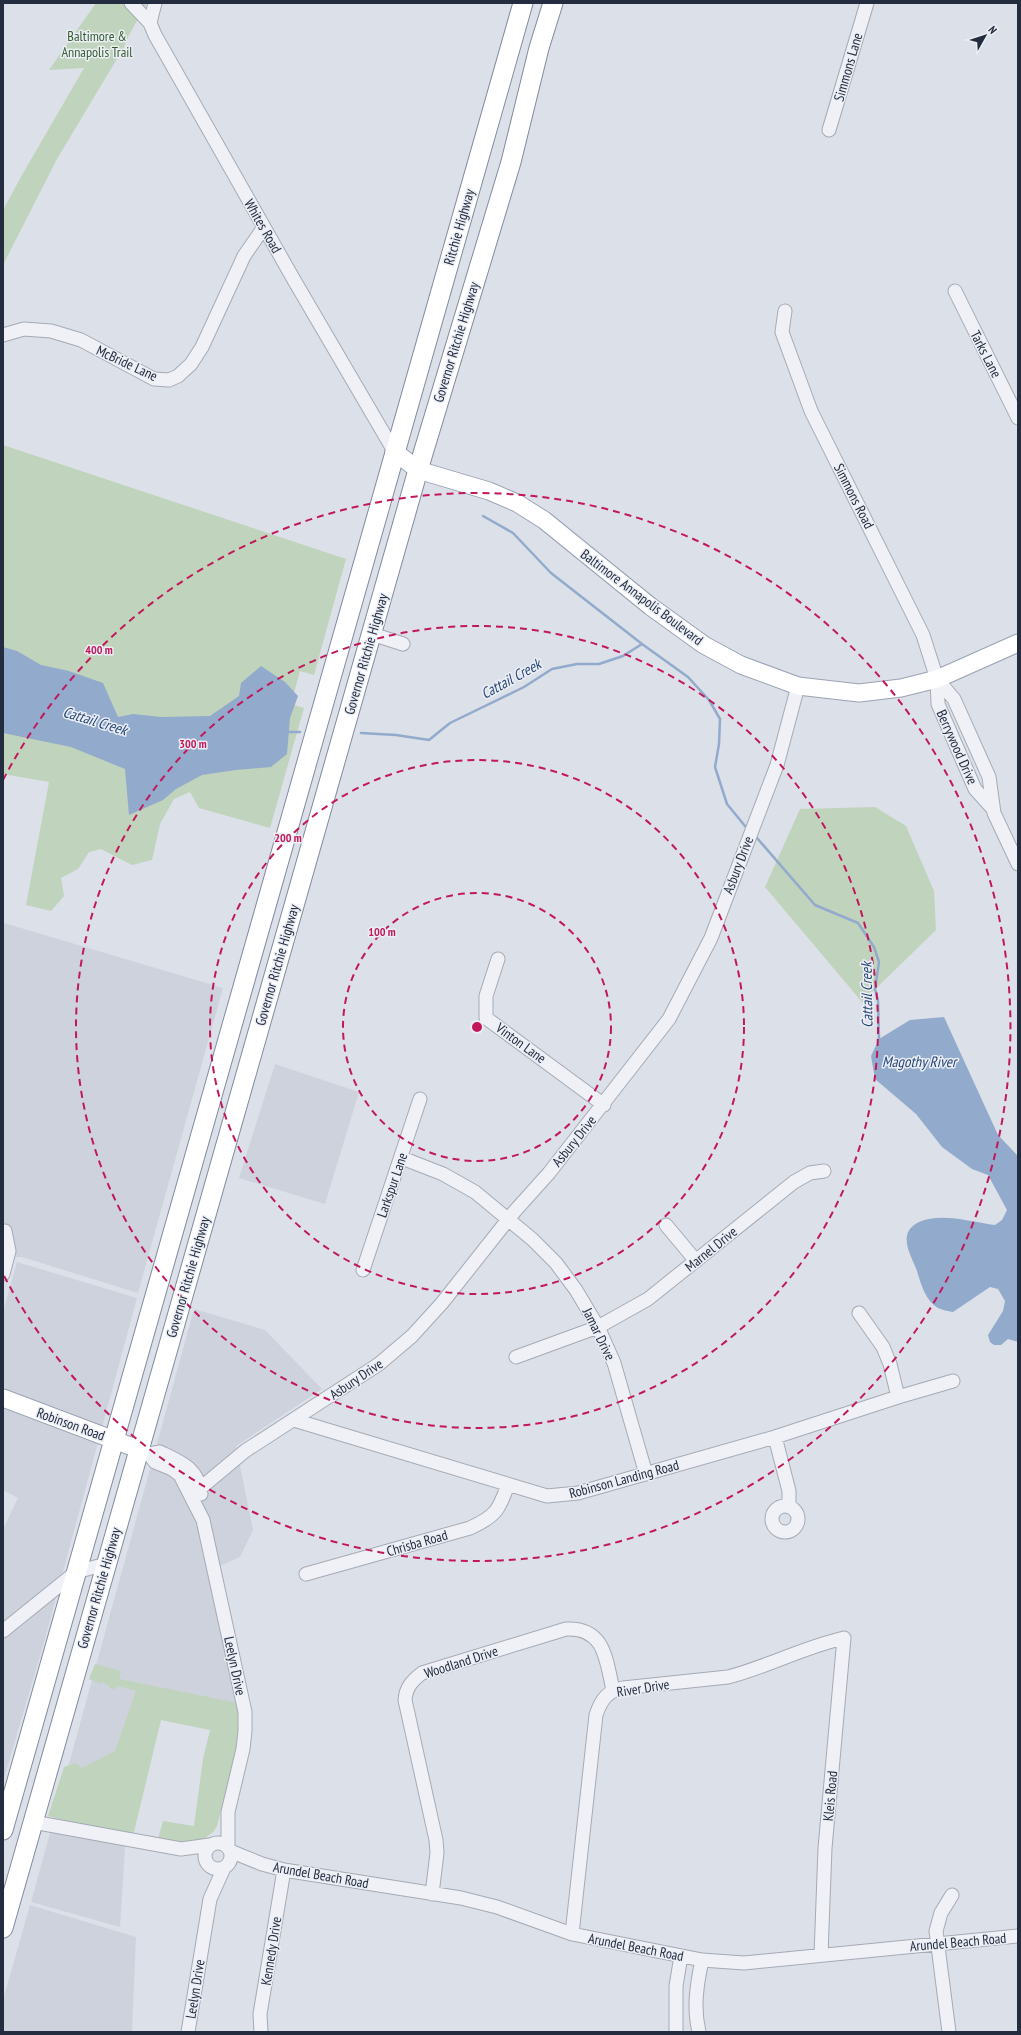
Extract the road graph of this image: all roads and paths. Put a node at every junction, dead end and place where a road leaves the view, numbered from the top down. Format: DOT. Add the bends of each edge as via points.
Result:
graph roads {
  1 [pos="131,3"];
  2 [pos="155,3"];
  3 [pos="523,3"];
  4 [pos="553,3"];
  5 [pos="867,3"];
  6 [pos="150,23"];
  7 [pos="829,130"];
  8 [pos="264,227"];
  9 [pos="956,291"];
  10 [pos="784,311"];
  11 [pos="3,335"];
  12 [pos="1018,418"];
  13 [pos="394,451"];
  14 [pos="418,470"];
  15 [pos="372,634"];
  16 [pos="1018,642"];
  17 [pos="403,644"];
  18 [pos="937,679"];
  19 [pos="798,686"];
  20 [pos="1018,864"];
  21 [pos="498,959"];
  22 [pos="420,1099"];
  23 [pos="604,1105"];
  24 [pos="402,1158"];
  25 [pos="824,1171"];
  26 [pos="508,1220"];
  27 [pos="666,1225"];
  28 [pos="5,1231"];
  29 [pos="696,1261"];
  30 [pos="363,1270"];
  31 [pos="3,1274"];
  32 [pos="860,1313"];
  33 [pos="598,1327"];
  34 [pos="516,1357"];
  35 [pos="954,1381"];
  36 [pos="898,1397"];
  37 [pos="3,1398"];
  38 [pos="294,1420"];
  39 [pos="775,1437"];
  40 [pos="114,1440"];
  41 [pos="144,1452"];
  42 [pos="646,1474"];
  43 [pos="508,1485"];
  44 [pos="201,1486"];
  45 [pos="191,1496"];
  46 [pos="789,1508"];
  47 [pos="203,1520"];
  48 [pos="106,1564"];
  49 [pos="76,1572"];
  50 [pos="306,1574"];
  51 [pos="3,1631"];
  52 [pos="844,1638"];
  53 [pos="613,1690"];
  54 [pos="228,1812"];
  55 [pos="33,1822"];
  56 [pos="3,1830"];
  57 [pos="211,1845"];
  58 [pos="181,1849"];
  59 [pos="229,1849"];
  60 [pos="207,1863"];
  61 [pos="262,1864"];
  62 [pos="226,1867"];
  63 [pos="284,1870"];
  64 [pos="432,1894"];
  65 [pos="952,1895"];
  66 [pos="210,1899"];
  67 [pos="3,1928"];
  68 [pos="572,1934"];
  69 [pos="1018,1936"];
  70 [pos="937,1944"];
  71 [pos="821,1955"];
  72 [pos="681,1956"];
  73 [pos="702,1960"];
  74 [pos="188,2032"];
  75 [pos="261,2032"];
  76 [pos="676,2032"];
  77 [pos="698,2032"];
  78 [pos="949,2032"];
  1 -- 6 [label="street, Whites Road"];
  2 -- 6 [label="street"];
  3 -- 13 [label="highway, Ritchie Highway"];
  4 -- 14 [label="highway, Governor Ritchie Highway" via="539,48 511,162"];
  5 -- 7 [label="street, Simmons Lane"];
  6 -- 8 [label="street, Whites Road"];
  8 -- 11 [label="street, McBride Lane" via="244,256 202,348 191,364 178,376 169,380 154,379 81,340 51,330 24,328"];
  8 -- 13 [label="street, Whites Road"];
  9 -- 12 [label="street, Tarks Lane"];
  10 -- 18 [label="street, Simmons Road" via="782,332 811,411 923,635"];
  13 -- 14 [label="main road, Baltimore Annapolis Boulevard"];
  13 -- 40 [label="highway, Governor Ritchie Highway"];
  14 -- 15 [label="highway, Governor Ritchie Highway"];
  14 -- 19 [label="main road, Baltimore Annapolis Boulevard" via="489,491 517,503 544,520 650,606 704,645 742,666"];
  15 -- 17 [label="street"];
  15 -- 41 [label="highway, Governor Ritchie Highway"];
  16 -- 18 [label="main road, Baltimore Annapolis Boulevard"];
  18 -- 19 [label="main road, Baltimore Annapolis Boulevard" via="901,688 859,692"];
  18 -- 20 [label="street, Berrywood Drive" via="938,704 975,789 993,809"];
  19 -- 23 [label="street, Asbury Drive" via="777,765 711,938 669,1020"];
  21 -- 23 [label="street, Vinton Lane" via="486,996 486,1018"];
  22 -- 24 [label="street, Larkspur Lane"];
  23 -- 26 [label="street, Asbury Drive"];
  24 -- 26 [label="street, Jamar Drive" via="443,1174 475,1192"];
  24 -- 30 [label="street, Larkspur Lane"];
  25 -- 29 [label="street, Marnel Drive" via="810,1173 794,1182"];
  26 -- 33 [label="street, Jamar Drive" via="556,1263"];
  26 -- 38 [label="street, Asbury Drive" via="442,1303 412,1336 379,1364"];
  27 -- 29 [label="street"];
  28 -- 31 [label="street" via="9,1251"];
  29 -- 33 [label="street, Marnel Drive" via="648,1299"];
  32 -- 36 [label="street" via="883,1347"];
  33 -- 34 [label="street, Marnel Drive"];
  33 -- 42 [label="street, Jamar Drive" via="614,1363"];
  35 -- 36 [label="street, Robinson Landing Road"];
  36 -- 39 [label="street, Robinson Landing Road"];
  37 -- 40 [label="main road, Robinson Road"];
  38 -- 43 [label="street, Robinson Landing Road"];
  38 -- 44 [label="street, Asbury Drive" via="245,1451"];
  39 -- 42 [label="street, Robinson Landing Road"];
  39 -- 46 [label="street" via="789,1491"];
  40 -- 41 [label="main road, Robinson Road"];
  40 -- 49 [label="highway, Governor Ritchie Highway"];
  41 -- 44 [label="street, Leelyn Drive" via="160,1452 180,1462 189,1468"];
  41 -- 45 [label="street, Leelyn Drive" via="154,1462 180,1475"];
  41 -- 48 [label="highway, Governor Ritchie Highway"];
  42 -- 43 [label="street, Robinson Landing Road" via="578,1493 547,1496"];
  43 -- 50 [label="street, Chrisba Road" via="496,1511 488,1520 470,1528"];
  44 -- 45 [label="street, Asbury Drive"];
  44 -- 47 [label="street, Leelyn Drive"];
  45 -- 47 [label="street, Leelyn Drive"];
  47 -- 54 [label="street, Leelyn Drive" via="245,1712 243,1749"];
  48 -- 49 [label="street"];
  48 -- 55 [label="highway, Governor Ritchie Highway"];
  49 -- 51 [label="street"];
  49 -- 56 [label="highway, Governor Ritchie Highway"];
  52 -- 53 [label="street, River Drive" via="824,1642 728,1677"];
  52 -- 71 [label="street, Kleis Road" via="825,1848"];
  53 -- 64 [label="street, Woodland Drive" via="601,1644 590,1633 576,1629 566,1629 422,1673 409,1685 406,1700 436,1840"];
  53 -- 68 [label="street, River Drive" via="604,1697 596,1715"];
  54 -- 57 [label="street, Leelyn Drive"];
  54 -- 59 [label="street, Leelyn Drive"];
  55 -- 58 [label="street"];
  55 -- 67 [label="highway, Governor Ritchie Highway"];
  57 -- 58 [label="street"];
  57 -- 59 [label="street" via="220,1843"];
  57 -- 60 [label="street" via="205,1855"];
  58 -- 60 [label="street"];
  59 -- 61 [label="street, Arundel Beach Road"];
  59 -- 62 [label="street" via="231,1859"];
  60 -- 62 [label="street" via="213,1869"];
  60 -- 66 [label="street, Leelyn Drive"];
  61 -- 62 [label="street, Arundel Beach Road"];
  61 -- 63 [label="street, Arundel Beach Road"];
  62 -- 66 [label="street, Leelyn Drive"];
  63 -- 64 [label="street, Arundel Beach Road"];
  63 -- 75 [label="street, Kennedy Drive" via="260,2014"];
  64 -- 68 [label="street, Arundel Beach Road" via="498,1907"];
  65 -- 70 [label="street" via="938,1921"];
  66 -- 74 [label="street, Leelyn Drive"];
  68 -- 72 [label="street, Arundel Beach Road"];
  69 -- 70 [label="street, Arundel Beach Road"];
  70 -- 71 [label="street, Arundel Beach Road"];
  70 -- 78 [label="street"];
  71 -- 73 [label="street, Arundel Beach Road" via="744,1963"];
  72 -- 73 [label="street, Arundel Beach Road"];
  72 -- 76 [label="street" via="676,1986"];
  73 -- 77 [label="street" via="695,2009"];
}
